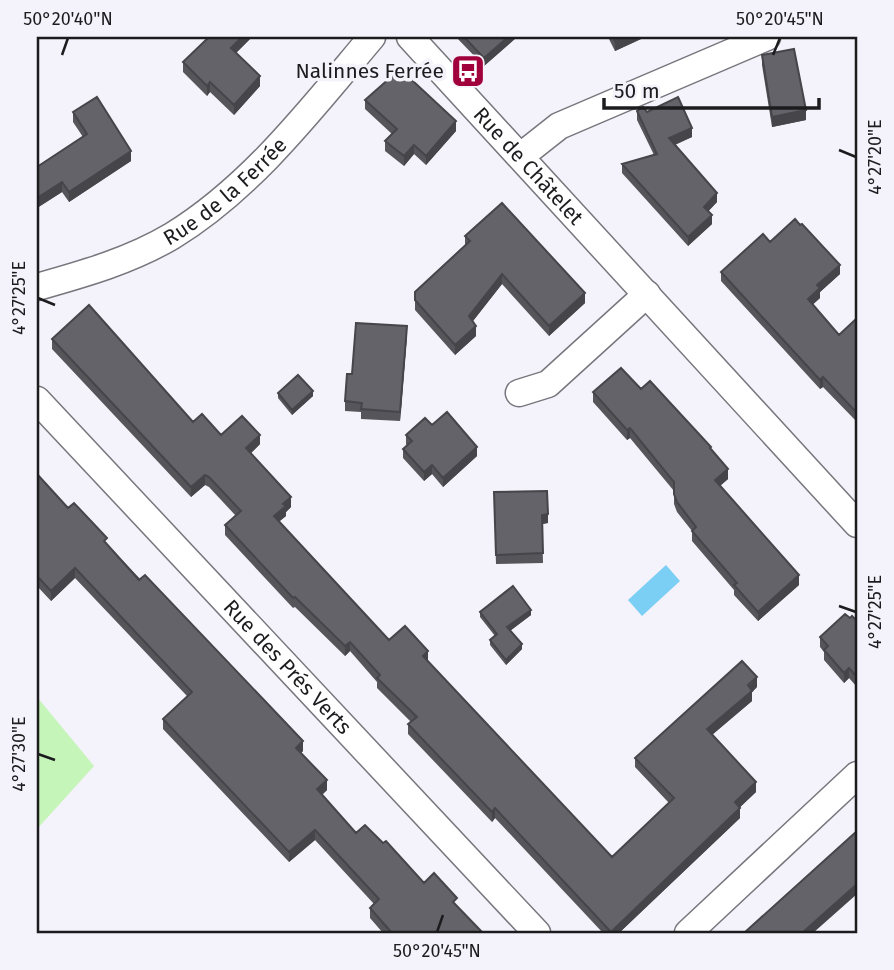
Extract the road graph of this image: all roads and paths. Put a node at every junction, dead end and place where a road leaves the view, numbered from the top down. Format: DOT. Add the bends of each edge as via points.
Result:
graph roads {
  1 [pos="372,37"];
  2 [pos="411,37"];
  3 [pos="766,37"];
  4 [pos="521,156"];
  5 [pos="37,287"];
  6 [pos="647,294"];
  7 [pos="519,393"];
  8 [pos="37,400"];
  9 [pos="857,524"];
  10 [pos="857,775"];
  11 [pos="537,933"];
  12 [pos="688,933"];
  1 -- 5 [label="street, Rue de la Ferrée" via="290,133 201,216 138,253"];
  2 -- 4 [label="street, Rue de Châtelet"];
  3 -- 4 [label="street" via="559,126"];
  4 -- 6 [label="street, Rue de Châtelet"];
  6 -- 7 [label="street" via="548,384"];
  6 -- 9 [label="street, Rue de Châtelet"];
  8 -- 11 [label="street, Rue des Prés Verts"];
  10 -- 12 [label="street"];
}
